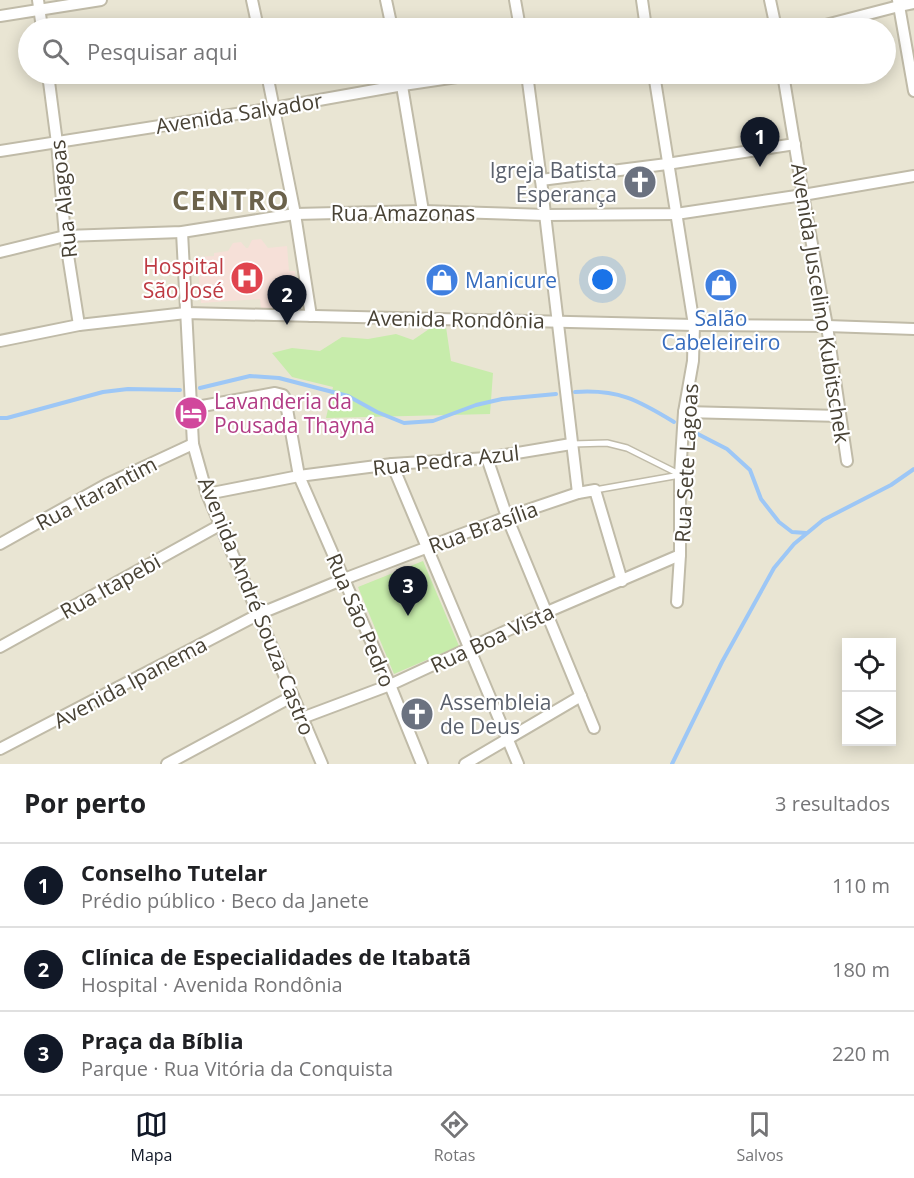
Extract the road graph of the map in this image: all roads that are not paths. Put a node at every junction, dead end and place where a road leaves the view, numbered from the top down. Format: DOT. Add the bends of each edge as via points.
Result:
graph roads {
  1 [pos="100,0"];
  2 [pos="252,0"];
  3 [pos="386,0"];
  4 [pos="515,0"];
  5 [pos="642,0"];
  6 [pos="770,0"];
  7 [pos="899,3"];
  8 [pos="914,3"];
  9 [pos="39,5"];
  10 [pos="0,16"];
  11 [pos="256,18"];
  12 [pos="390,18"];
  13 [pos="518,18"];
  14 [pos="645,18"];
  15 [pos="774,18"];
  16 [pos="848,18"];
  17 [pos="49,84"];
  18 [pos="269,84"];
  19 [pos="380,84"];
  20 [pos="403,84"];
  21 [pos="527,84"];
  22 [pos="656,84"];
  23 [pos="785,84"];
  24 [pos="914,91"];
  25 [pos="274,108"];
  26 [pos="57,142"];
  27 [pos="795,144"];
  28 [pos="0,151"];
  29 [pos="668,164"];
  30 [pos="914,176"];
  31 [pos="541,180"];
  32 [pos="803,195"];
  33 [pos="423,211"];
  34 [pos="295,214"];
  35 [pos="676,214"];
  36 [pos="545,215"];
  37 [pos="182,232"];
  38 [pos="65,236"];
  39 [pos="0,252"];
  40 [pos="186,313"];
  41 [pos="311,316"];
  42 [pos="557,321"];
  43 [pos="79,325"];
  44 [pos="694,325"];
  45 [pos="827,326"];
  46 [pos="914,329"];
  47 [pos="0,341"];
  48 [pos="191,408"];
  49 [pos="684,412"];
  50 [pos="840,416"];
  51 [pos="193,444"];
  52 [pos="572,444"];
  53 [pos="487,458"];
  54 [pos="847,461"];
  55 [pos="392,464"];
  56 [pos="680,474"];
  57 [pos="299,476"];
  58 [pos="595,490"];
  59 [pos="578,493"];
  60 [pos="207,495"];
  61 [pos="507,517"];
  62 [pos="220,525"];
  63 [pos="0,544"];
  64 [pos="427,548"];
  65 [pos="681,555"];
  66 [pos="344,579"];
  67 [pos="622,580"];
  68 [pos="677,602"];
  69 [pos="547,612"];
  70 [pos="259,614"];
  71 [pos="0,647"];
  72 [pos="469,649"];
  73 [pos="390,685"];
  74 [pos="293,696"];
  75 [pos="581,696"];
  76 [pos="302,718"];
  77 [pos="594,728"];
  78 [pos="507,740"];
  79 [pos="0,749"];
  80 [pos="167,764"];
  81 [pos="322,764"];
  82 [pos="422,764"];
  83 [pos="465,764"];
  84 [pos="518,764"];
  1 -- 9 [label="street"];
  2 -- 11 [label="street"];
  3 -- 12 [label="street"];
  4 -- 13 [label="street"];
  5 -- 14 [label="street"];
  6 -- 15 [label="street"];
  7 -- 8 [label="street"];
  7 -- 16 [label="street"];
  7 -- 24 [label="street"];
  9 -- 10 [label="street"];
  17 -- 26 [label="street, Rua Alagoas"];
  18 -- 25 [label="street"];
  19 -- 25 [label="street, Avenida Salvador"];
  20 -- 33 [label="street"];
  21 -- 31 [label="street"];
  22 -- 29 [label="street, Rua Sete Lagoas"];
  23 -- 27 [label="street, Avenida Juscelino Kubitschek"];
  25 -- 26 [label="street, Avenida Salvador"];
  25 -- 34 [label="street"];
  26 -- 28 [label="street, Avenida Salvador"];
  26 -- 38 [label="street, Rua Alagoas"];
  27 -- 29 [label="street"];
  27 -- 32 [label="street, Avenida Juscelino Kubitschek"];
  29 -- 31 [label="street"];
  29 -- 35 [label="street, Rua Sete Lagoas"];
  30 -- 32 [label="street, Rua Amazonas"];
  31 -- 36 [label="street"];
  32 -- 35 [label="street, Rua Amazonas"];
  32 -- 45 [label="street, Avenida Juscelino Kubitschek"];
  33 -- 34 [label="street, Rua Amazonas"];
  33 -- 36 [label="street, Rua Amazonas"];
  34 -- 37 [label="street, Rua Amazonas"];
  34 -- 41 [label="street"];
  35 -- 36 [label="street, Rua Amazonas"];
  35 -- 44 [label="street, Rua Sete Lagoas"];
  36 -- 42 [label="street"];
  37 -- 38 [label="street, Rua Amazonas"];
  37 -- 40 [label="street, Avenida André Souza Castro"];
  38 -- 39 [label="street, Rua Amazonas"];
  38 -- 43 [label="street, Rua Alagoas"];
  40 -- 41 [label="street, Avenida Rondônia"];
  40 -- 43 [label="street, Avenida Rondônia"];
  40 -- 48 [label="street, Avenida André Souza Castro"];
  41 -- 42 [label="street, Avenida Rondônia"];
  42 -- 44 [label="street, Avenida Rondônia"];
  42 -- 52 [label="street"];
  43 -- 47 [label="street, Avenida Rondônia"];
  44 -- 45 [label="street, Avenida Rondônia"];
  44 -- 49 [label="street, Rua Sete Lagoas" via="693,361"];
  45 -- 46 [label="street, Avenida Rondônia"];
  45 -- 50 [label="street, Avenida Juscelino Kubitschek"];
  48 -- 51 [label="street, Avenida André Souza Castro"];
  48 -- 57 [label="street, Rua São Pedro" via="275,393 283,395"];
  49 -- 50 [label="street"];
  49 -- 56 [label="street, Rua Sete Lagoas"];
  50 -- 54 [label="street, Avenida Juscelino Kubitschek"];
  51 -- 60 [label="street, Avenida André Souza Castro"];
  51 -- 63 [label="street, Rua Itarantim" via="107,484"];
  52 -- 53 [label="street, Rua Pedra Azul"];
  52 -- 56 [label="lane, Rua Pedra Azul" via="607,443 627,448"];
  52 -- 59 [label="street"];
  53 -- 55 [label="street, Rua Pedra Azul"];
  53 -- 61 [label="street"];
  55 -- 57 [label="street, Rua Pedra Azul"];
  55 -- 64 [label="street"];
  56 -- 58 [label="lane, Rua Brasília"];
  56 -- 65 [label="street, Rua Sete Lagoas"];
  57 -- 60 [label="street, Rua Pedra Azul"];
  57 -- 66 [label="street, Rua São Pedro"];
  58 -- 59 [label="street, Rua Brasília"];
  58 -- 67 [label="street"];
  59 -- 61 [label="street, Rua Brasília"];
  60 -- 62 [label="street, Avenida André Souza Castro"];
  61 -- 64 [label="street, Rua Brasília"];
  61 -- 69 [label="street"];
  62 -- 70 [label="street, Avenida André Souza Castro"];
  62 -- 71 [label="street, Rua Itapebi"];
  64 -- 66 [label="street, Rua Brasília"];
  64 -- 72 [label="street"];
  65 -- 67 [label="street, Rua Boa Vista"];
  65 -- 68 [label="street, Rua Sete Lagoas"];
  66 -- 70 [label="street, Rua Brasília"];
  66 -- 73 [label="street, Rua São Pedro"];
  67 -- 69 [label="street, Rua Boa Vista"];
  69 -- 72 [label="street, Rua Boa Vista"];
  69 -- 75 [label="street"];
  70 -- 74 [label="street, Avenida André Souza Castro"];
  70 -- 79 [label="street, Avenida Ipanema"];
  72 -- 73 [label="street, Rua Boa Vista"];
  72 -- 78 [label="street"];
  73 -- 76 [label="street, Rua Boa Vista"];
  73 -- 82 [label="street, Rua São Pedro"];
  74 -- 76 [label="street, Avenida André Souza Castro"];
  74 -- 80 [label="street"];
  75 -- 77 [label="street"];
  75 -- 78 [label="street"];
  76 -- 81 [label="street, Avenida André Souza Castro"];
  78 -- 83 [label="street"];
  78 -- 84 [label="street"];
}
